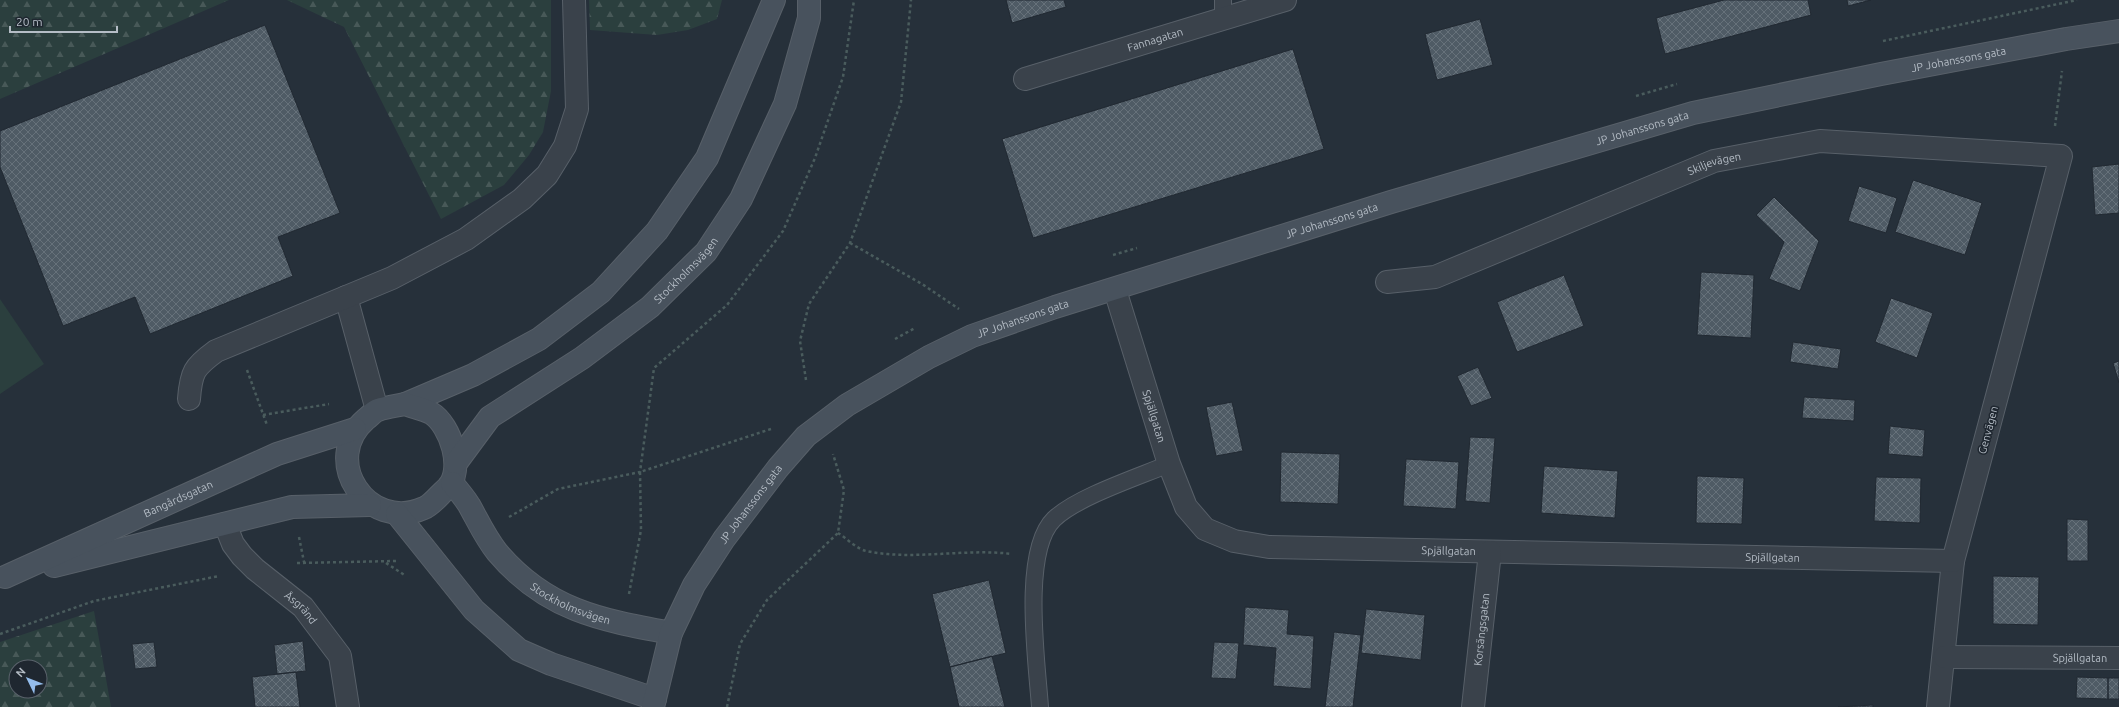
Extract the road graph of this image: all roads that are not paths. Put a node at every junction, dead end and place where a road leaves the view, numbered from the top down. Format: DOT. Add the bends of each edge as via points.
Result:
graph roads {
  1 [pos="574,0"];
  2 [pos="774,0"];
  3 [pos="809,0"];
  4 [pos="1285,0"];
  5 [pos="1223,9"];
  6 [pos="2119,32"];
  7 [pos="1025,79"];
  8 [pos="2061,156"];
  9 [pos="1387,282"];
  10 [pos="1115,290"];
  11 [pos="346,297"];
  12 [pos="190,399"];
  13 [pos="375,403"];
  14 [pos="405,404"];
  15 [pos="355,428"];
  16 [pos="1169,464"];
  17 [pos="454,473"];
  18 [pos="370,505"];
  19 [pos="397,514"];
  20 [pos="225,524"];
  21 [pos="1490,552"];
  22 [pos="1954,561"];
  23 [pos="2,578"];
  24 [pos="672,633"];
  25 [pos="1945,657"];
  26 [pos="2119,658"];
  27 [pos="654,703"];
  28 [pos="348,707"];
  29 [pos="1040,707"];
  30 [pos="1472,707"];
  31 [pos="1938,707"];
  1 -- 11 [label="street" via="577,110 565,146 547,175 522,199 466,239 392,278"];
  2 -- 14 [label="street" via="707,158 657,231 601,292 539,339 473,375"];
  3 -- 17 [label="street, Stockholmsvägen" via="809,18 785,104 741,199 706,252 650,307 582,358 490,417"];
  4 -- 5 [label="street, Fannagatan"];
  5 -- 7 [label="street, Fannagatan"];
  6 -- 10 [label="street, JP Johanssons gata" via="2066,39 1693,113 1391,202"];
  8 -- 9 [label="street, Skiljevägen" via="1820,141 1714,160 1434,277"];
  8 -- 22 [label="street, Genvägen"];
  10 -- 16 [label="street, Spjällgatan"];
  10 -- 24 [label="street, JP Johanssons gata" via="1055,307 972,336 929,357 847,405 806,436 764,485 724,539 694,585"];
  11 -- 12 [label="street" via="216,351 200,363 191,378"];
  11 -- 13 [label="street"];
  13 -- 14 [label="street"];
  13 -- 15 [label="street"];
  14 -- 17 [label="street" via="432,414 450,435"];
  15 -- 18 [label="street" via="346,456 351,483"];
  15 -- 23 [label="street, Bangårdsgatan" via="277,454"];
  16 -- 21 [label="street, Spjällgatan" via="1186,507 1205,529 1234,541 1269,547"];
  16 -- 29 [label="lane" via="1076,504 1054,520 1041,543 1033,588"];
  17 -- 19 [label="street" via="425,508"];
  17 -- 24 [label="street, Stockholmsvägen" via="482,532 498,553 536,590 565,606 624,624"];
  18 -- 19 [label="street"];
  18 -- 20 [label="street, Bangårdsgatan" via="292,507"];
  19 -- 27 [label="street" via="474,610 519,650"];
  20 -- 23 [label="street, Bangårdsgatan"];
  20 -- 28 [label="street, Åsgränd" via="233,544 242,556 303,607 340,656"];
  21 -- 22 [label="street, Spjällgatan"];
  21 -- 30 [label="street, Korsängsgatan"];
  22 -- 25 [label="street, Genvägen"];
  24 -- 27 [label="street"];
  25 -- 26 [label="street, Spjällgatan"];
  25 -- 31 [label="street, Genvägen"];
}
